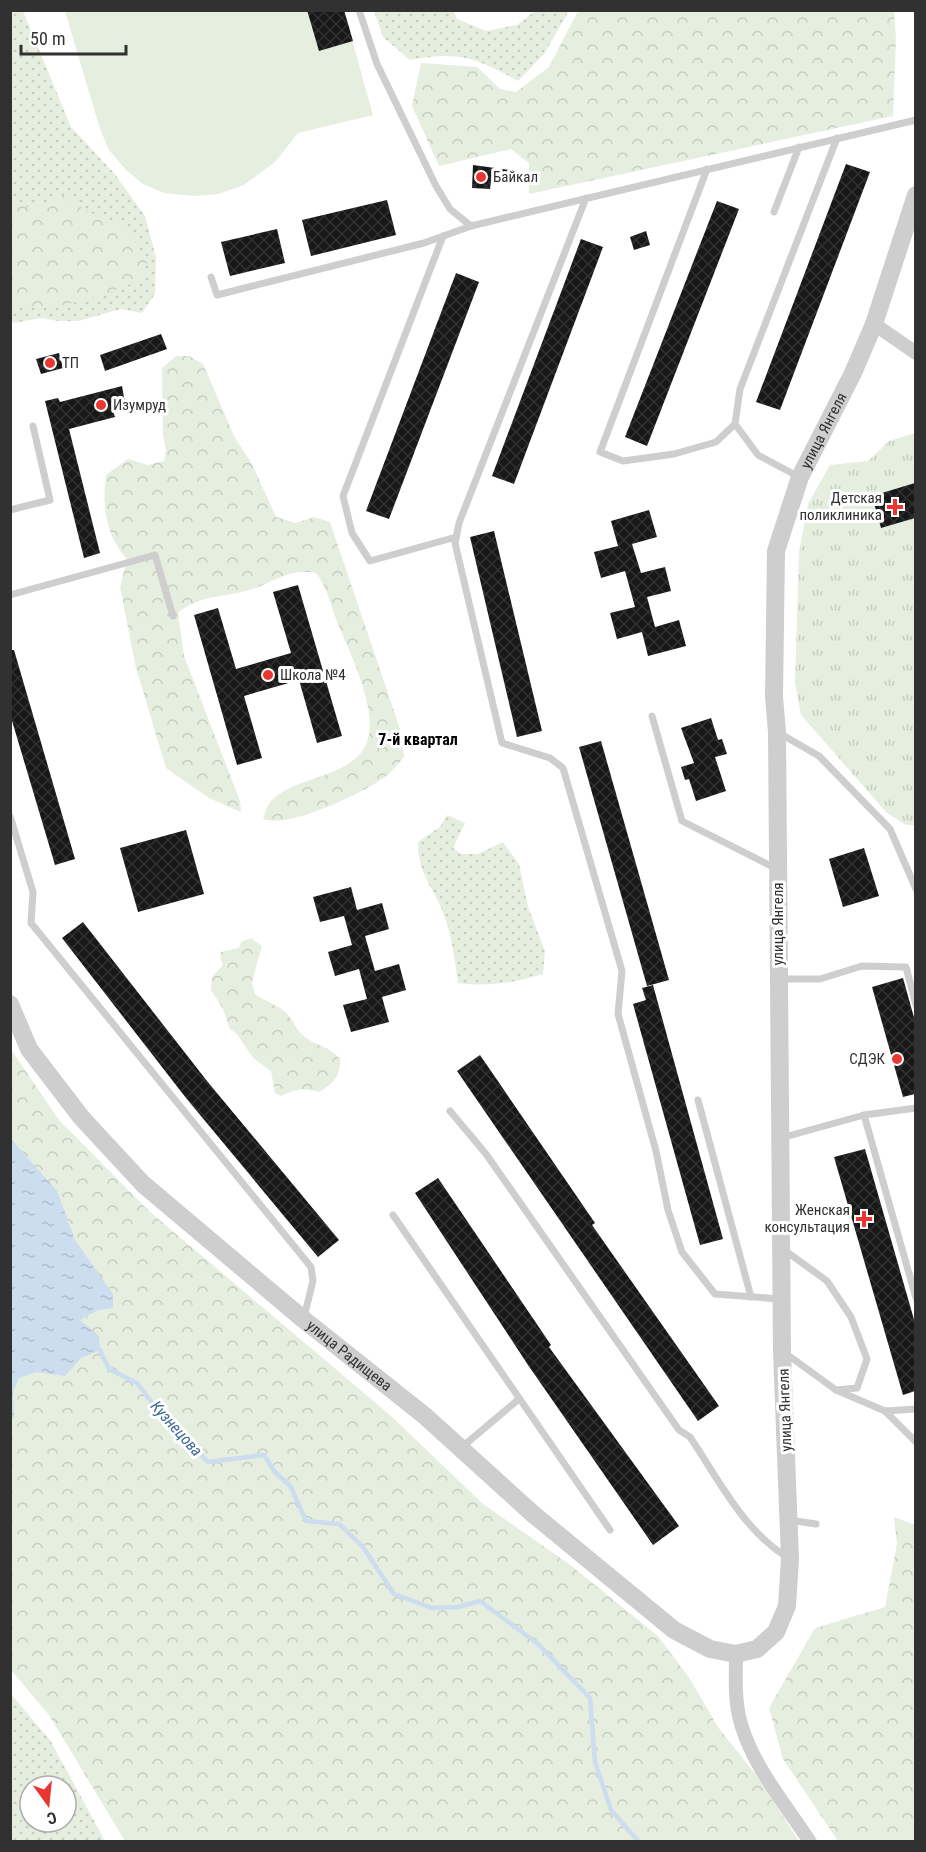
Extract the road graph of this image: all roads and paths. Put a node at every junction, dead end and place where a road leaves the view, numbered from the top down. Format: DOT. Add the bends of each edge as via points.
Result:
graph roads {
  1 [pos="360,10"];
  2 [pos="915,120"];
  3 [pos="837,138"];
  4 [pos="799,147"];
  5 [pos="707,169"];
  6 [pos="915,195"];
  7 [pos="586,198"];
  8 [pos="774,212"];
  9 [pos="471,226"];
  10 [pos="443,236"];
  11 [pos="211,277"];
  12 [pos="874,324"];
  13 [pos="915,353"];
  14 [pos="735,424"];
  15 [pos="33,426"];
  16 [pos="800,477"];
  17 [pos="10,510"];
  18 [pos="456,537"];
  19 [pos="10,595"];
  20 [pos="173,616"];
  21 [pos="652,717"];
  22 [pos="777,732"];
  23 [pos="10,816"];
  24 [pos="778,869"];
  25 [pos="915,889"];
  26 [pos="778,979"];
  27 [pos="10,1004"];
  28 [pos="915,1005"];
  29 [pos="698,1100"];
  30 [pos="915,1108"];
  31 [pos="450,1111"];
  32 [pos="864,1115"];
  33 [pos="780,1139"];
  34 [pos="393,1215"];
  35 [pos="781,1248"];
  36 [pos="751,1297"];
  37 [pos="915,1298"];
  38 [pos="782,1299"];
  39 [pos="303,1319"];
  40 [pos="783,1352"];
  41 [pos="836,1390"];
  42 [pos="519,1399"];
  43 [pos="915,1409"];
  44 [pos="885,1411"];
  45 [pos="915,1442"];
  46 [pos="461,1447"];
  47 [pos="789,1520"];
  48 [pos="816,1524"];
  49 [pos="610,1530"];
  50 [pos="790,1559"];
  51 [pos="736,1654"];
  52 [pos="810,1842"];
  1 -- 9 [label="lane" via="377,64 436,186 450,208"];
  2 -- 3 [label="lane"];
  3 -- 4 [label="lane"];
  3 -- 14 [label="lane" via="740,389"];
  4 -- 5 [label="lane"];
  4 -- 8 [label="lane"];
  5 -- 7 [label="lane"];
  5 -- 14 [label="lane" via="600,452 623,461 674,454 716,442"];
  6 -- 12 [label="street, улица Янгеля"];
  7 -- 9 [label="lane"];
  7 -- 18 [label="lane"];
  9 -- 10 [label="lane"];
  10 -- 11 [label="lane" via="216,295"];
  10 -- 18 [label="lane" via="343,496 352,533 370,561"];
  12 -- 13 [label="street"];
  12 -- 16 [label="street, улица Янгеля"];
  14 -- 16 [label="lane" via="758,455"];
  15 -- 17 [label="lane" via="50,500"];
  16 -- 22 [label="street, улица Янгеля" via="776,551"];
  18 -- 36 [label="lane" via="502,743 550,758 563,768 622,971 618,1014 682,1252 715,1294"];
  19 -- 20 [label="lane" via="155,555"];
  21 -- 24 [label="lane" via="682,821"];
  22 -- 24 [label="street, улица Янгеля"];
  22 -- 25 [label="lane" via="819,756 890,829"];
  23 -- 39 [label="lane" via="33,892 31,923 311,1267 313,1281"];
  24 -- 26 [label="street, улица Янгеля"];
  26 -- 28 [label="lane" via="820,979 862,966 906,967"];
  26 -- 33 [label="street, улица Янгеля"];
  27 -- 39 [label="street, улица Радищева" via="29,1049 81,1117 143,1184"];
  29 -- 36 [label="lane"];
  30 -- 32 [label="lane"];
  31 -- 50 [label="lane" via="486,1154 679,1430 690,1437 750,1528"];
  32 -- 33 [label="lane"];
  32 -- 37 [label="lane"];
  33 -- 35 [label="street, улица Янгеля"];
  34 -- 42 [label="lane"];
  35 -- 38 [label="street, улица Янгеля"];
  35 -- 41 [label="lane" via="827,1281 850,1317 867,1359 857,1388"];
  36 -- 38 [label="lane"];
  38 -- 40 [label="street, улица Янгеля"];
  39 -- 46 [label="street, улица Радищева"];
  40 -- 41 [label="lane"];
  40 -- 47 [label="street, улица Янгеля"];
  41 -- 44 [label="lane"];
  42 -- 46 [label="lane"];
  42 -- 49 [label="lane"];
  43 -- 44 [label="lane"];
  44 -- 45 [label="lane"];
  46 -- 51 [label="street, улица Радищева" via="533,1514 674,1630 710,1649"];
  47 -- 48 [label="lane"];
  47 -- 50 [label="street, улица Янгеля"];
  50 -- 51 [label="street, улица Янгеля" via="787,1606 776,1632 756,1649"];
  51 -- 52 [label="street" via="735,1693 751,1752"];
}
